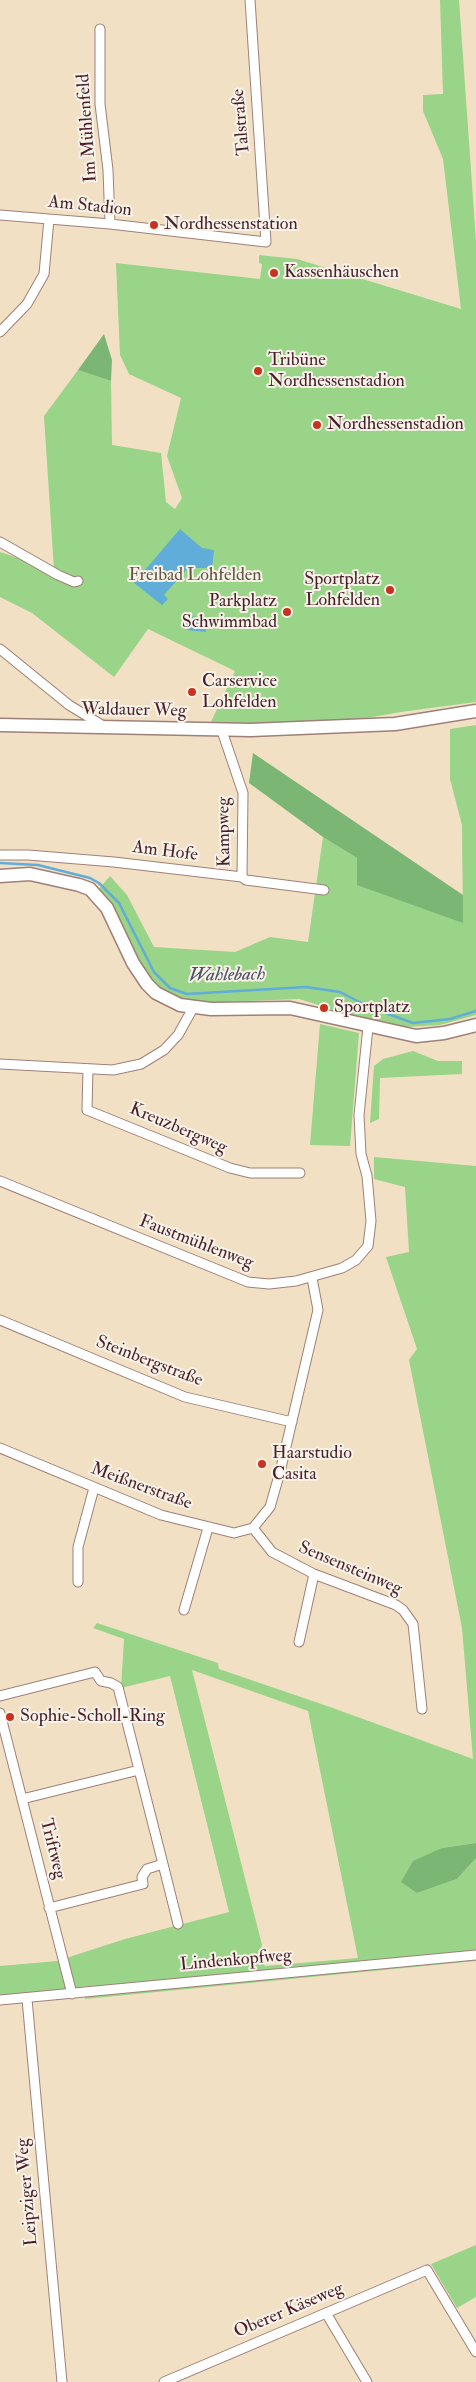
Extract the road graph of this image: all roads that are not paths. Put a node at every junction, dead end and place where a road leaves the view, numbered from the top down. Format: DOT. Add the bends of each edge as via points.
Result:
graph roads {
  1 [pos="250,0"];
  2 [pos="100,29"];
  3 [pos="0,215"];
  4 [pos="49,219"];
  5 [pos="110,224"];
  6 [pos="266,242"];
  7 [pos="0,332"];
  8 [pos="0,542"];
  9 [pos="78,581"];
  10 [pos="0,649"];
  11 [pos="476,711"];
  12 [pos="0,725"];
  13 [pos="107,728"];
  14 [pos="222,731"];
  15 [pos="0,855"];
  16 [pos="0,876"];
  17 [pos="242,877"];
  18 [pos="324,890"];
  19 [pos="193,1008"];
  20 [pos="476,1025"];
  21 [pos="368,1027"];
  22 [pos="0,1064"];
  23 [pos="88,1068"];
  24 [pos="300,1173"];
  25 [pos="0,1181"];
  26 [pos="312,1278"];
  27 [pos="0,1320"];
  28 [pos="292,1422"];
  29 [pos="0,1448"];
  30 [pos="94,1488"];
  31 [pos="208,1528"];
  32 [pos="253,1528"];
  33 [pos="314,1574"];
  34 [pos="78,1582"];
  35 [pos="184,1610"];
  36 [pos="299,1642"];
  37 [pos="0,1696"];
  38 [pos="422,1709"];
  39 [pos="0,1712"];
  40 [pos="139,1770"];
  41 [pos="22,1799"];
  42 [pos="163,1864"];
  43 [pos="49,1908"];
  44 [pos="178,1924"];
  45 [pos="476,1955"];
  46 [pos="72,1994"];
  47 [pos="27,1999"];
  48 [pos="0,2000"];
  49 [pos="326,2313"];
  50 [pos="476,2352"];
  51 [pos="62,2382"];
  52 [pos="164,2382"];
  53 [pos="367,2382"];
  1 -- 6 [label="street, Talstraße"];
  2 -- 5 [label="street, Im Mühlenfeld" via="100,104"];
  3 -- 4 [label="street, Am Stadion"];
  4 -- 5 [label="street, Am Stadion"];
  4 -- 7 [label="street" via="44,274 27,304"];
  5 -- 6 [label="street, Am Stadion"];
  8 -- 9 [label="street" via="58,575"];
  10 -- 13 [label="street" via="69,705"];
  11 -- 14 [label="main road, Waldauer Weg" via="395,724"];
  12 -- 13 [label="main road, Waldauer Weg"];
  13 -- 14 [label="main road, Waldauer Weg"];
  14 -- 17 [label="street, Kampweg" via="243,793"];
  15 -- 17 [label="street, Am Hofe" via="28,854"];
  16 -- 19 [label="main road" via="30,874 90,890 107,908 133,963 147,984 168,1001"];
  17 -- 18 [label="street, Am Hofe"];
  19 -- 21 [label="main road" via="290,1008"];
  19 -- 23 [label="street" via="178,1035 164,1050 141,1064 113,1070"];
  20 -- 21 [label="main road" via="416,1036"];
  21 -- 26 [label="street, Faustmühlenweg" via="359,1115 361,1154 370,1191 368,1246 356,1260"];
  22 -- 23 [label="street"];
  23 -- 24 [label="street, Kreuzbergweg" via="88,1110 230,1168 250,1173"];
  25 -- 26 [label="street, Faustmühlenweg" via="232,1278 269,1284"];
  26 -- 28 [label="street" via="318,1310"];
  27 -- 28 [label="street, Steinbergstraße" via="185,1397"];
  28 -- 32 [label="street" via="270,1508"];
  29 -- 30 [label="street, Meißnerstraße"];
  30 -- 31 [label="street, Meißnerstraße" via="161,1515"];
  30 -- 34 [label="street" via="78,1547"];
  31 -- 32 [label="street, Meißnerstraße" via="234,1533"];
  31 -- 35 [label="street"];
  32 -- 33 [label="street, Sensensteinweg" via="272,1552"];
  33 -- 36 [label="street"];
  33 -- 38 [label="street, Sensensteinweg" via="403,1610 413,1624"];
  37 -- 40 [label="street" via="95,1672 101,1681 118,1687"];
  39 -- 41 [label="street, Triftweg"];
  40 -- 41 [label="street"];
  40 -- 42 [label="street"];
  41 -- 43 [label="street, Triftweg"];
  42 -- 43 [label="street" via="145,1871 143,1884"];
  42 -- 44 [label="street"];
  43 -- 46 [label="street, Triftweg"];
  45 -- 46 [label="street, Lindenkopfweg"];
  46 -- 47 [label="street, Lindenkopfweg"];
  47 -- 48 [label="street, Lindenkopfweg"];
  47 -- 51 [label="street, Leipziger Weg"];
  49 -- 50 [label="street, Oberer Käseweg" via="427,2270"];
  49 -- 52 [label="street, Oberer Käseweg"];
  49 -- 53 [label="street"];
}
